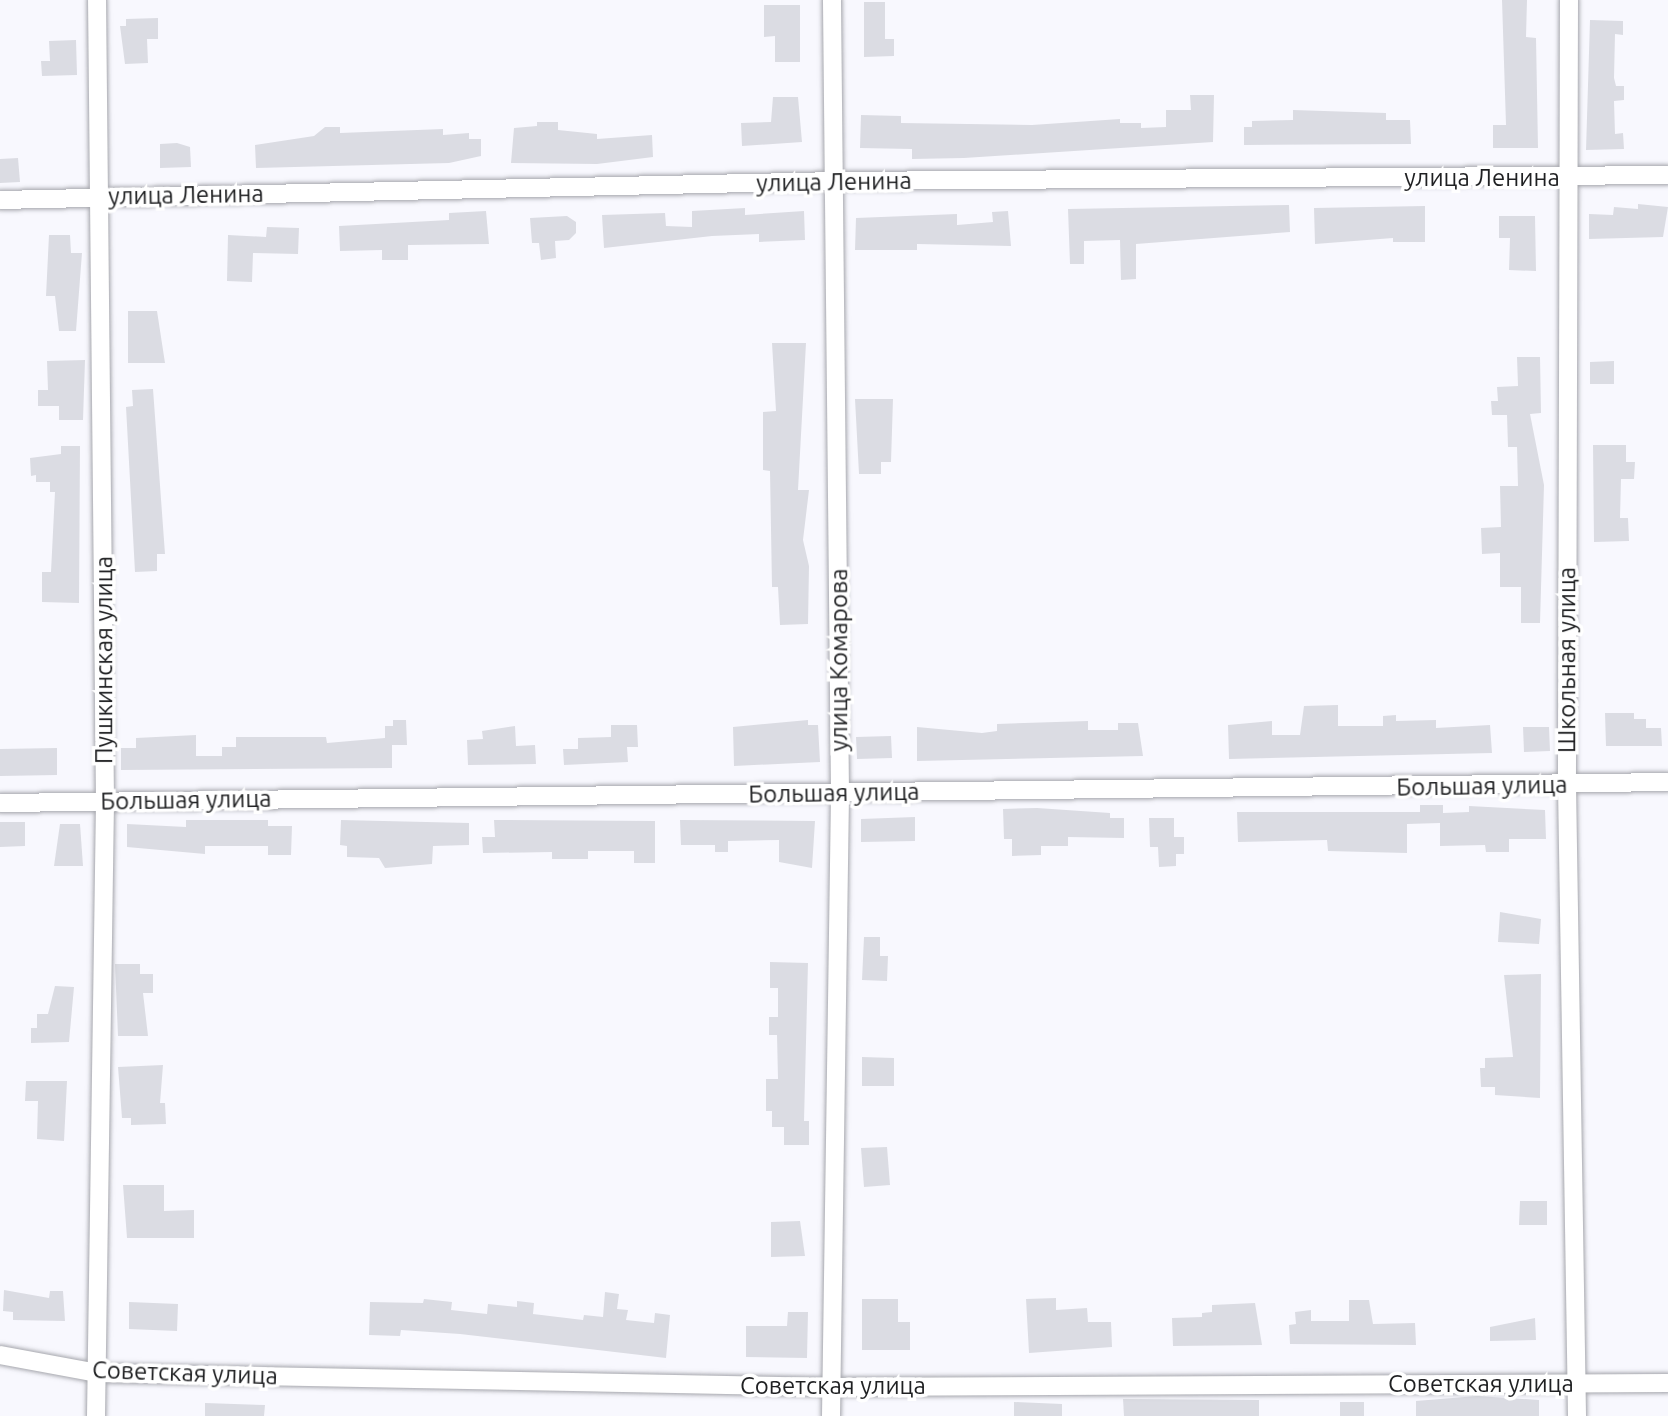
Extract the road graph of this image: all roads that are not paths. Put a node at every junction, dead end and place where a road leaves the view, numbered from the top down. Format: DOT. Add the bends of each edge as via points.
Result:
graph roads {
  1 [pos="97,0"];
  2 [pos="832,0"];
  3 [pos="1569,0"];
  4 [pos="1668,175"];
  5 [pos="1566,178"];
  6 [pos="837,181"];
  7 [pos="101,197"];
  8 [pos="0,200"];
  9 [pos="1668,782"];
  10 [pos="1567,785"];
  11 [pos="840,793"];
  12 [pos="105,801"];
  13 [pos="0,803"];
  14 [pos="0,1355"];
  15 [pos="97,1373"];
  16 [pos="1577,1383"];
  17 [pos="1668,1383"];
  18 [pos="831,1387"];
  19 [pos="96,1416"];
  20 [pos="831,1416"];
  21 [pos="1577,1416"];
  1 -- 7 [label="street, Пушкинская улица"];
  2 -- 6 [label="street, улица Комарова"];
  3 -- 5 [label="street, Школьная улица"];
  4 -- 5 [label="street, улица Ленина"];
  5 -- 6 [label="street, улица Ленина"];
  5 -- 10 [label="street, Школьная улица"];
  6 -- 7 [label="street, улица Ленина"];
  6 -- 11 [label="street, улица Комарова"];
  7 -- 8 [label="street, улица Ленина"];
  7 -- 12 [label="street, Пушкинская улица"];
  9 -- 10 [label="street, Большая улица"];
  10 -- 11 [label="street, Большая улица"];
  10 -- 16 [label="street, Школьная улица"];
  11 -- 12 [label="street, Большая улица"];
  11 -- 18 [label="street, улица Комарова"];
  12 -- 13 [label="street, Большая улица"];
  12 -- 15 [label="street, Пушкинская улица"];
  14 -- 15 [label="street, Советская улица"];
  15 -- 18 [label="street, Советская улица"];
  15 -- 19 [label="street, Пушкинская улица"];
  16 -- 17 [label="street, Советская улица"];
  16 -- 18 [label="street, Советская улица"];
  16 -- 21 [label="street, Школьная улица"];
  18 -- 20 [label="street, улица Комарова"];
}
